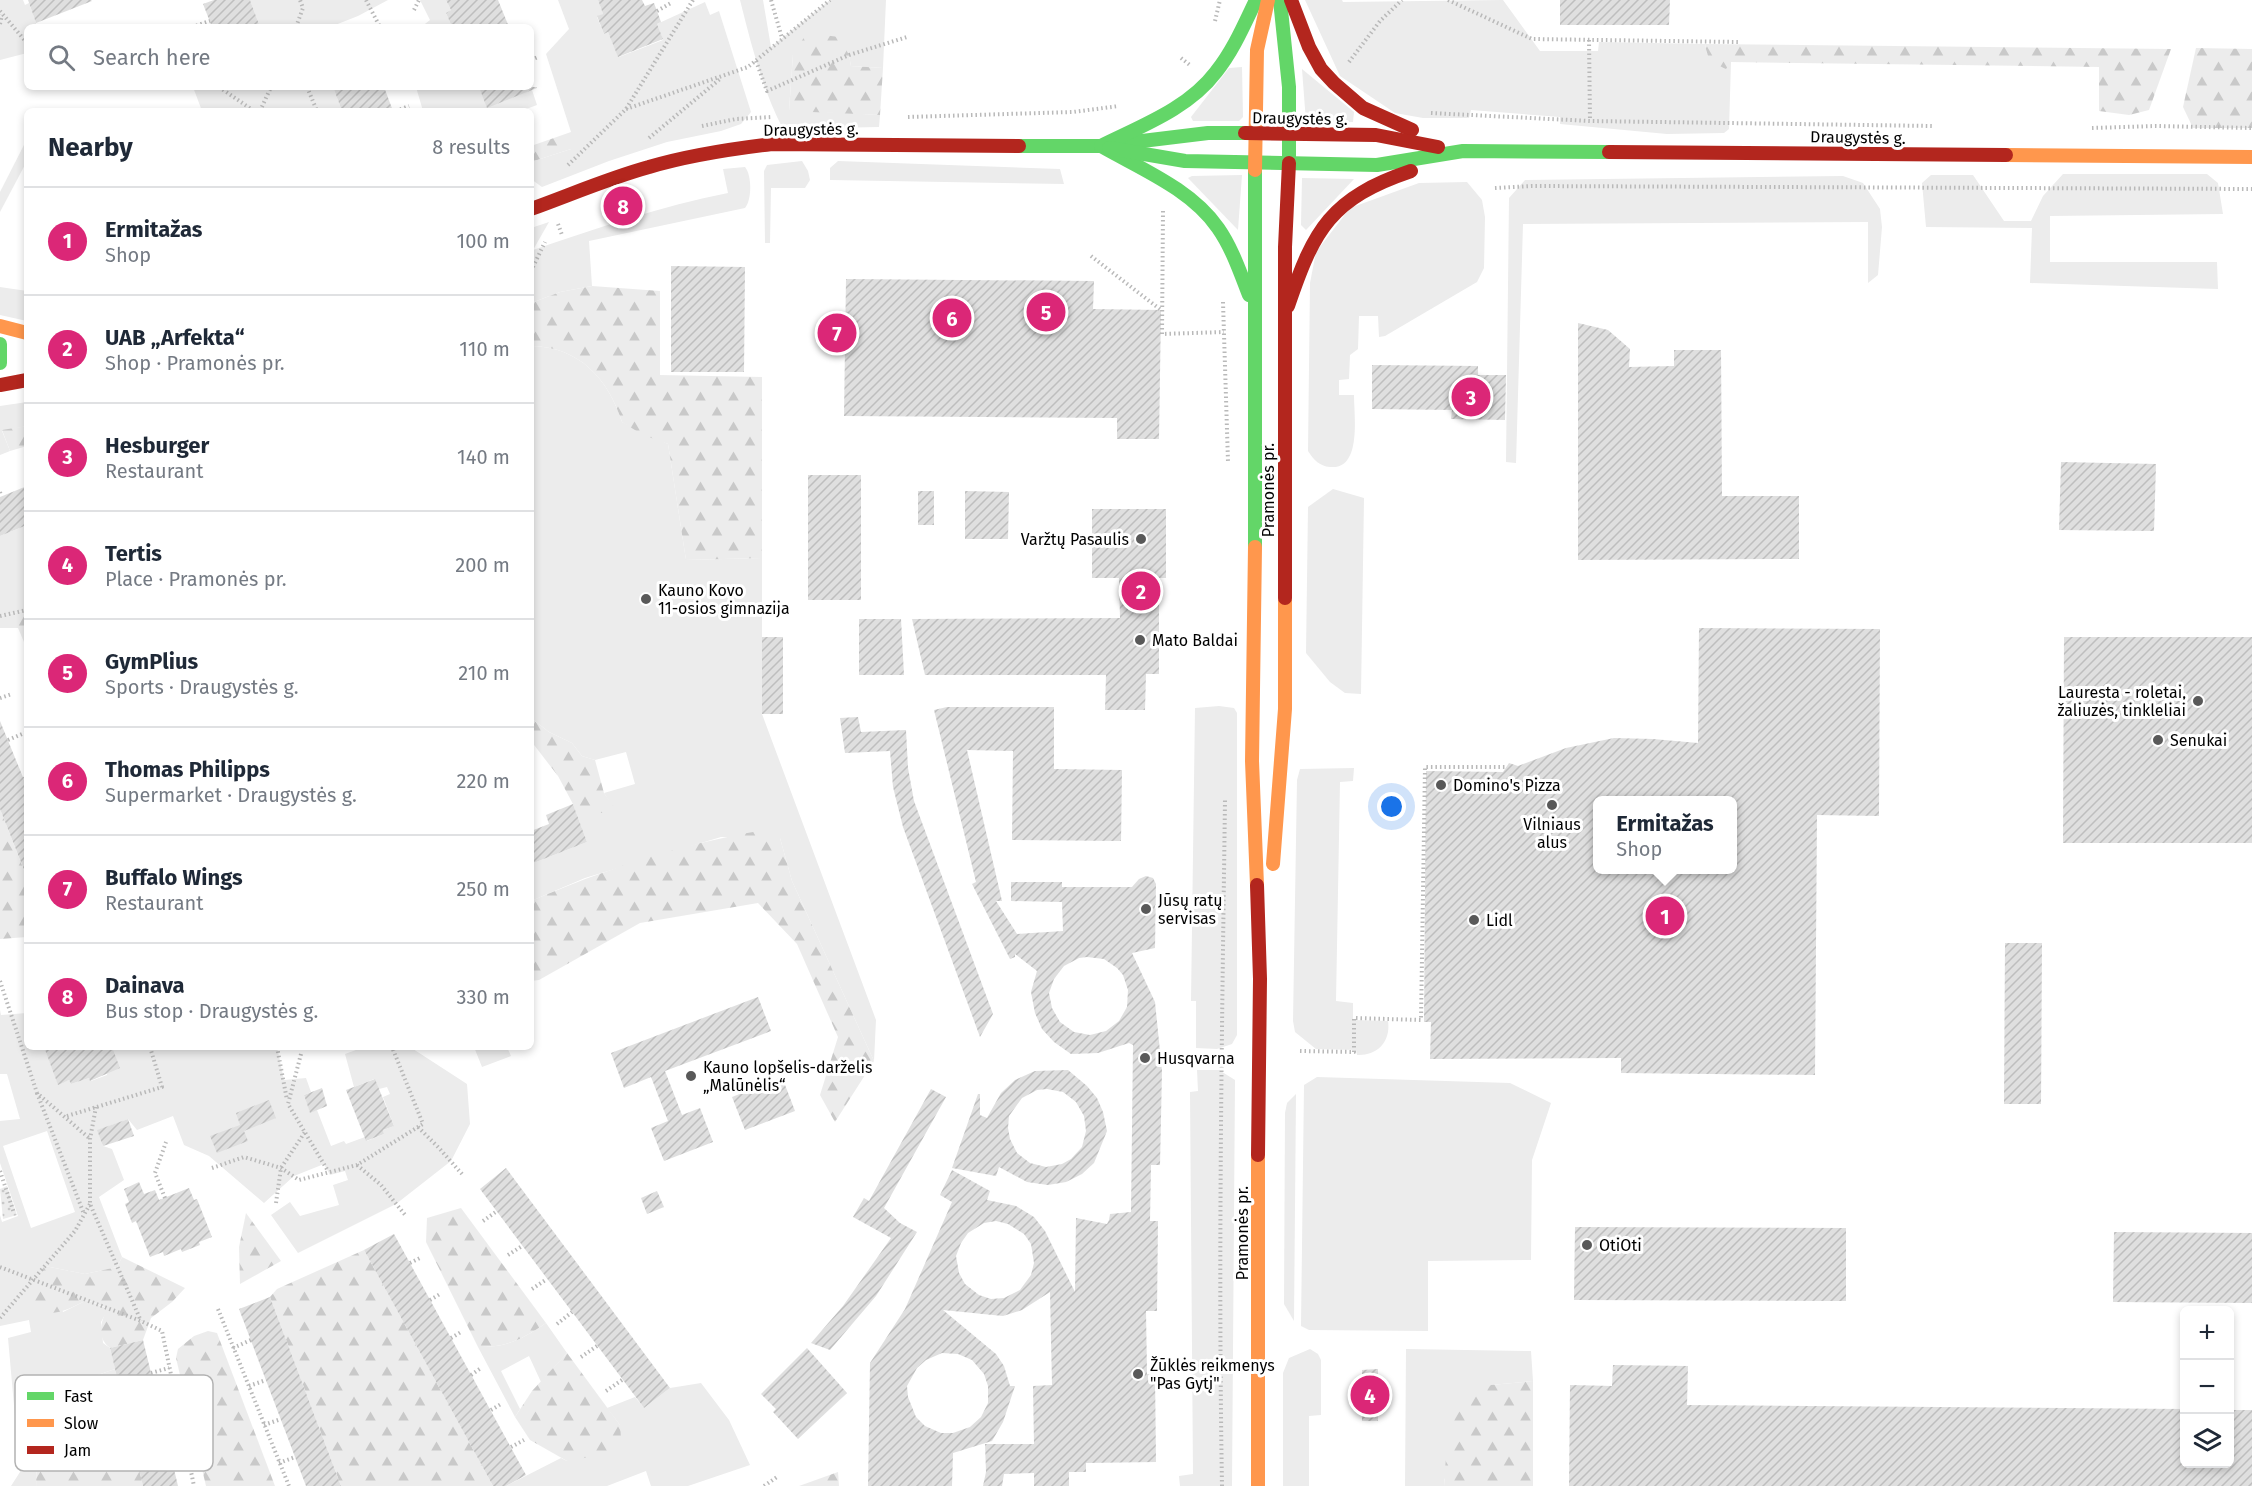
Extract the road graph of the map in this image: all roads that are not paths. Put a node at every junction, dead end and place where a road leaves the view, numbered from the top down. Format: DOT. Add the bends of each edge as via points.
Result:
graph roads {
  1 [pos="1256,0"];
  2 [pos="1268,0"];
  3 [pos="1280,0"];
  4 [pos="1291,0"];
  5 [pos="1255,134"];
  6 [pos="1289,134"];
  7 [pos="1101,146"];
  8 [pos="1463,151"];
  9 [pos="2252,157"];
  10 [pos="1255,162"];
  11 [pos="1289,162"];
  12 [pos="534,208"];
  13 [pos="1254,308"];
  14 [pos="1285,315"];
  15 [pos="0,326"];
  16 [pos="24,332"];
  17 [pos="0,344"];
  18 [pos="0,363"];
  19 [pos="24,381"];
  20 [pos="0,385"];
  21 [pos="1260,979"];
  22 [pos="1258,1486"];
  1 -- 7 [label="main road" via="1208,82 1181,104"];
  2 -- 5 [label="main road, Pramonės pr." via="1257,50"];
  3 -- 6 [label="main road, Pramonės pr." via="1289,87"];
  4 -- 8 [label="main road" via="1309,47 1334,83 1363,108"];
  5 -- 6 [label="main road, Draugystės g."];
  5 -- 7 [label="main road, Draugystės g." via="1208,133"];
  5 -- 10 [label="main road, Pramonės pr."];
  6 -- 8 [label="main road, Draugystės g." via="1376,135"];
  6 -- 11 [label="main road, Pramonės pr."];
  7 -- 10 [label="main road, Draugystės g." via="1185,161"];
  7 -- 12 [label="main road, Draugystės g." via="755,146 630,172"];
  7 -- 13 [label="main road" via="1170,186 1202,210 1224,238"];
  8 -- 9 [label="main road, Draugystės g."];
  8 -- 11 [label="main road, Draugystės g." via="1377,165"];
  8 -- 14 [label="main road" via="1374,184 1336,210 1303,262"];
  10 -- 11 [label="main road, Draugystės g."];
  10 -- 13 [label="main road, Pramonės pr."];
  11 -- 14 [label="main road, Pramonės pr."];
  13 -- 21 [label="main road, Pramonės pr." via="1252,761"];
  14 -- 21 [label="main road, Pramonės pr." via="1285,709"];
  15 -- 16 [label="main road"];
  17 -- 18 [label="main road"];
  19 -- 20 [label="main road"];
  21 -- 22 [label="main road, Pramonės pr."];
}
